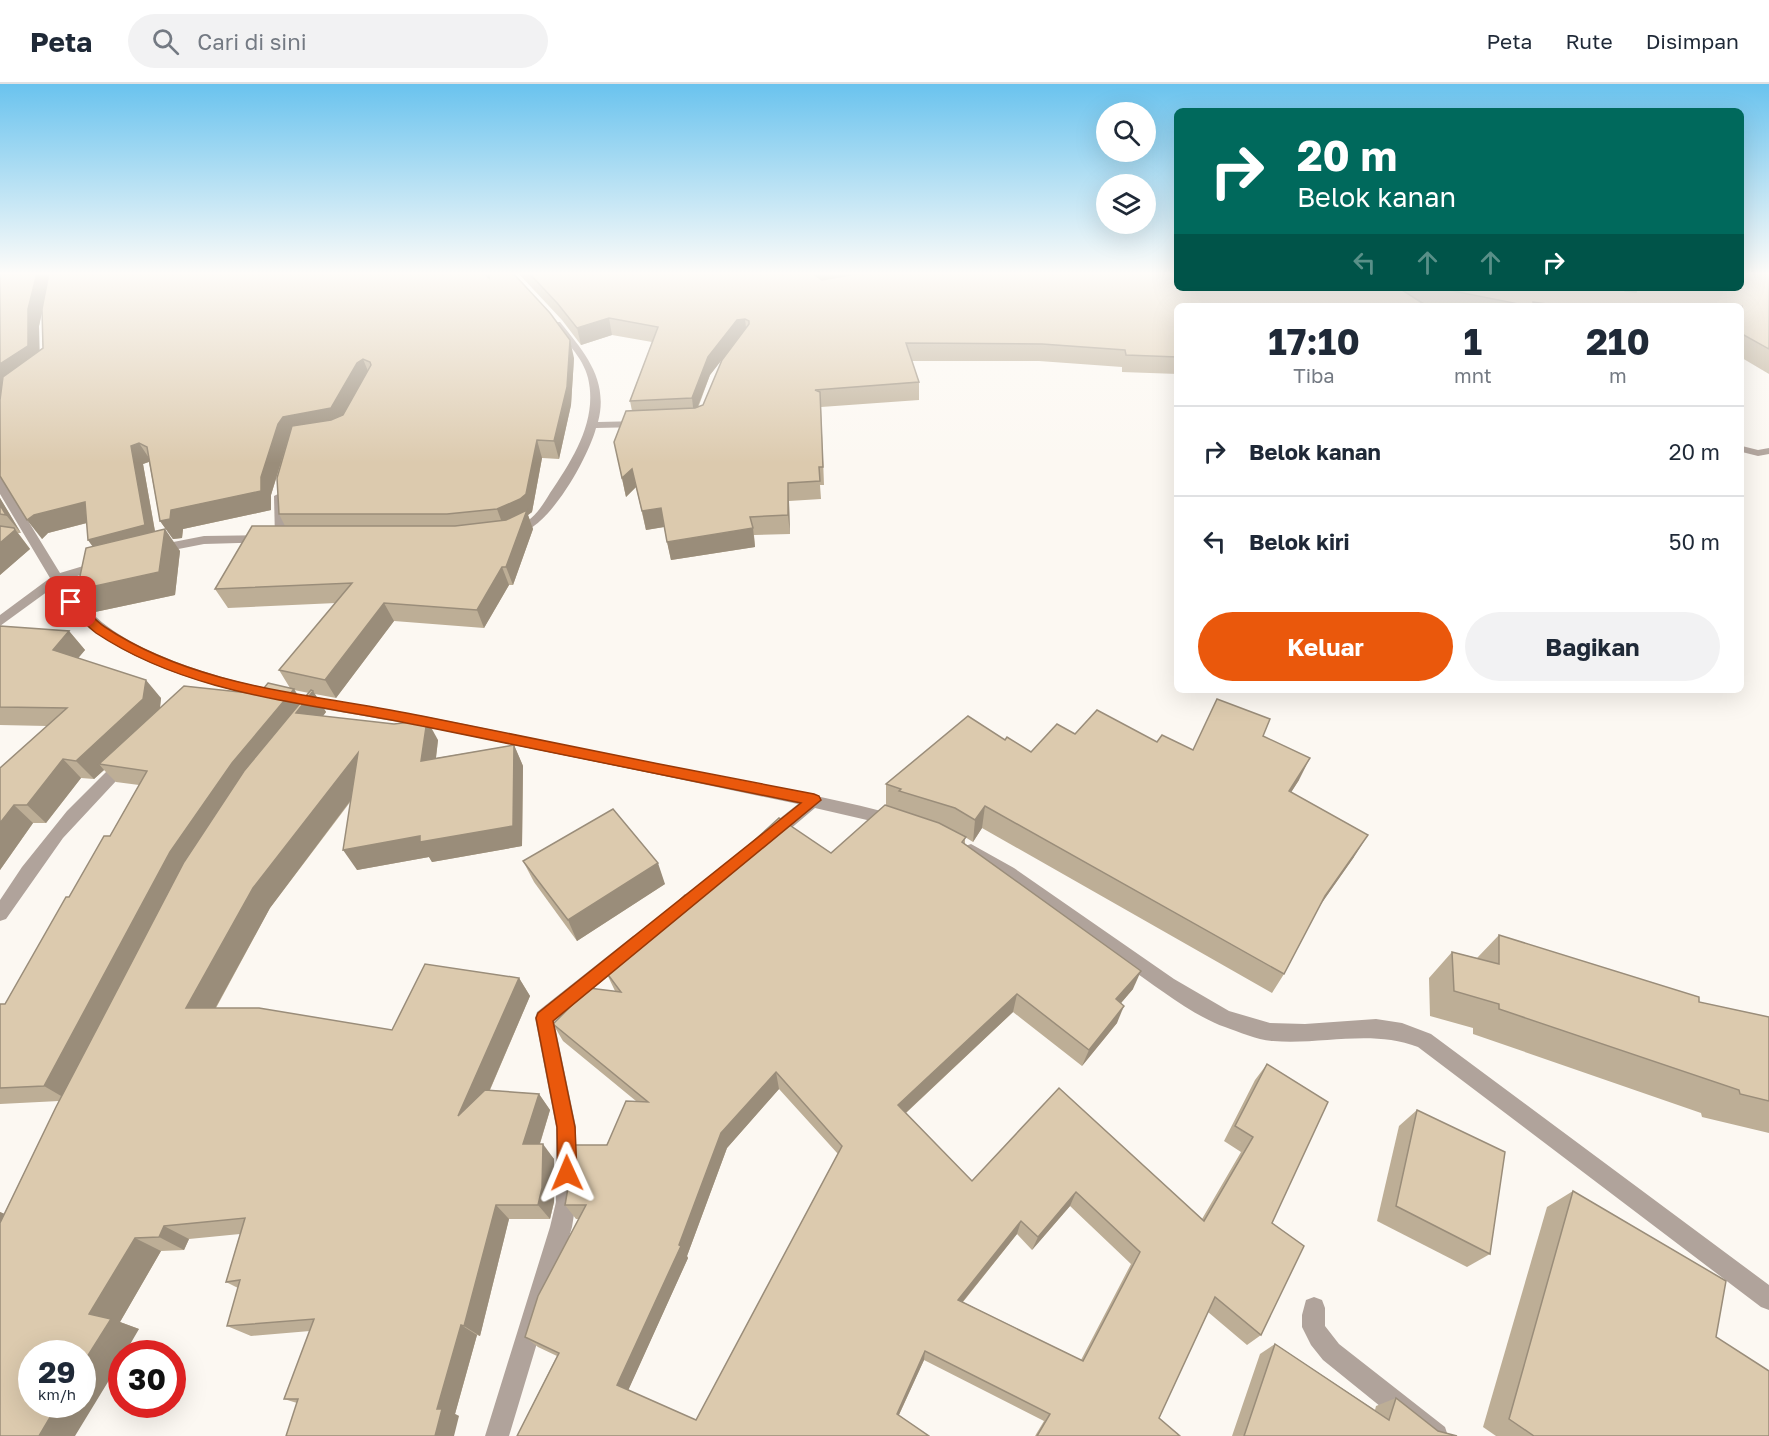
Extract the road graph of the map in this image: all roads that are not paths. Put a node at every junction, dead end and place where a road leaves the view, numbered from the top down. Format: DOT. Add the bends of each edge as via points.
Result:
graph roads {
  1 [pos="566,336"];
  2 [pos="647,424"];
  3 [pos="592,425"];
  4 [pos="1744,450"];
  5 [pos="1769,451"];
  6 [pos="0,459"];
  7 [pos="0,473"];
  8 [pos="281,488"];
  9 [pos="501,534"];
  10 [pos="146,552"];
  11 [pos="116,560"];
  12 [pos="58,578"];
  13 [pos="0,622"];
  14 [pos="212,679"];
  15 [pos="196,695"];
  16 [pos="320,703"];
  17 [pos="305,722"];
  18 [pos="139,749"];
  19 [pos="814,800"];
  20 [pos="914,826"];
  21 [pos="956,843"];
  22 [pos="758,845"];
  23 [pos="0,914"];
  24 [pos="656,928"];
  25 [pos="1769,1299"];
  26 [pos="1314,1308"];
  27 [pos="496,1436"];
  28 [pos="1436,1436"];
  1 -- 3 [label="street" via="593,378"];
  2 -- 3 [label="street"];
  3 -- 9 [label="street" via="590,436 542,514 520,529"];
  4 -- 5 [label="street"];
  6 -- 7 [label="street"];
  7 -- 12 [label="street" via="5,493 29,541"];
  8 -- 10 [label="street" via="287,539 165,542"];
  11 -- 12 [label="street"];
  12 -- 13 [label="street"];
  12 -- 14 [label="street" via="71,602 98,628 183,671"];
  14 -- 15 [label="street"];
  14 -- 16 [label="street"];
  16 -- 17 [label="street"];
  16 -- 19 [label="street"];
  18 -- 23 [label="street" via="61,828"];
  19 -- 20 [label="street"];
  19 -- 22 [label="street"];
  21 -- 25 [label="street" via="1008,873 1168,985 1224,1018 1270,1032 1376,1028 1424,1040"];
  24 -- 27 [label="street" via="544,1018 566,1127 566,1202"];
  26 -- 28 [label="street" via="1310,1322 1331,1352"];
}
